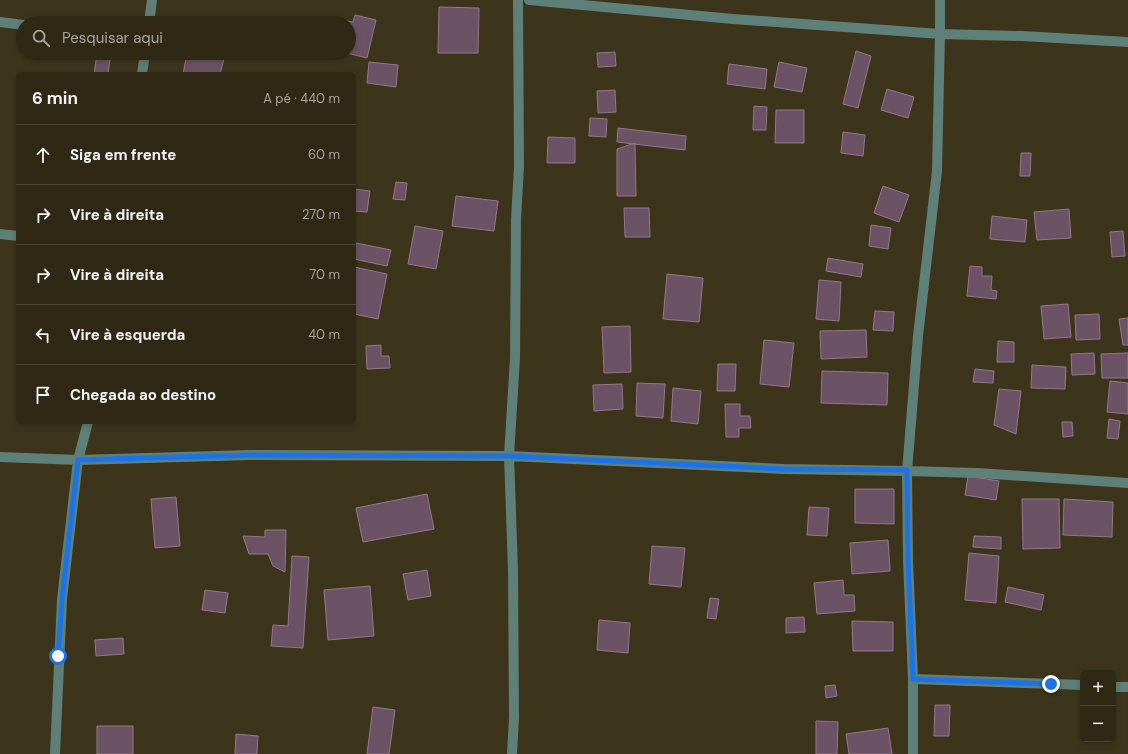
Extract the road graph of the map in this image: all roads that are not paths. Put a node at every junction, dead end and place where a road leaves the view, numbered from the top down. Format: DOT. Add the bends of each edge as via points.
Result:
graph roads {
  1 [pos="152,0"];
  2 [pos="518,0"];
  3 [pos="529,0"];
  4 [pos="940,0"];
  5 [pos="150,16"];
  6 [pos="0,22"];
  7 [pos="16,24"];
  8 [pos="940,34"];
  9 [pos="1128,42"];
  10 [pos="144,60"];
  11 [pos="142,72"];
  12 [pos="0,234"];
  13 [pos="16,236"];
  14 [pos="87,424"];
  15 [pos="509,456"];
  16 [pos="0,457"];
  17 [pos="78,460"];
  18 [pos="907,470"];
  19 [pos="1128,483"];
  20 [pos="913,679"];
  21 [pos="1080,686"];
  22 [pos="1116,687"];
  23 [pos="1128,687"];
  24 [pos="55,754"];
  25 [pos="512,754"];
  26 [pos="913,754"];
  1 -- 5 [label="street"];
  2 -- 15 [label="street" via="519,166"];
  3 -- 8 [label="street" via="733,19"];
  4 -- 8 [label="street"];
  6 -- 7 [label="street"];
  8 -- 9 [label="street"];
  8 -- 18 [label="street" via="937,171 918,336"];
  10 -- 11 [label="street"];
  12 -- 13 [label="street"];
  14 -- 17 [label="street"];
  15 -- 17 [label="street" via="251,455"];
  15 -- 18 [label="street" via="784,469"];
  15 -- 25 [label="street" via="513,571"];
  16 -- 17 [label="street"];
  17 -- 24 [label="street" via="62,599"];
  18 -- 19 [label="street"];
  18 -- 20 [label="street" via="908,575"];
  20 -- 21 [label="street"];
  20 -- 26 [label="street"];
  22 -- 23 [label="street"];
}
